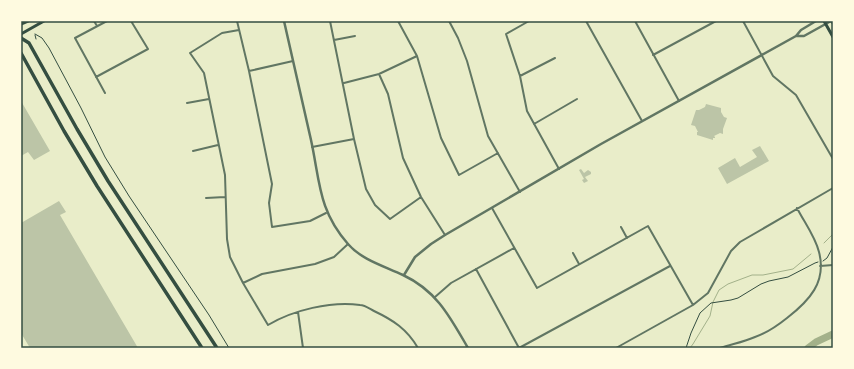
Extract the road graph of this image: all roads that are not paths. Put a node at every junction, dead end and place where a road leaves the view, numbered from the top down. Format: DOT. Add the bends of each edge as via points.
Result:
graph roads {
  1 [pos="28,21"];
  2 [pos="44,21"];
  3 [pos="94,21"];
  4 [pos="107,21"];
  5 [pos="131,21"];
  6 [pos="237,21"];
  7 [pos="284,21"];
  8 [pos="330,21"];
  9 [pos="398,21"];
  10 [pos="449,21"];
  11 [pos="529,21"];
  12 [pos="586,21"];
  13 [pos="635,21"];
  14 [pos="716,21"];
  15 [pos="743,21"];
  16 [pos="816,21"];
  17 [pos="825,22"];
  18 [pos="832,22"];
  19 [pos="21,24"];
  20 [pos="97,26"];
  21 [pos="239,30"];
  22 [pos="21,34"];
  23 [pos="355,36"];
  24 [pos="796,36"];
  25 [pos="833,37"];
  26 [pos="21,38"];
  27 [pos="334,40"];
  28 [pos="21,53"];
  29 [pos="761,54"];
  30 [pos="653,55"];
  31 [pos="417,56"];
  32 [pos="555,58"];
  33 [pos="293,61"];
  34 [pos="249,70"];
  35 [pos="379,74"];
  36 [pos="520,76"];
  37 [pos="96,77"];
  38 [pos="344,84"];
  39 [pos="105,93"];
  40 [pos="209,99"];
  41 [pos="577,99"];
  42 [pos="679,102"];
  43 [pos="187,103"];
  44 [pos="643,122"];
  45 [pos="534,124"];
  46 [pos="354,140"];
  47 [pos="218,145"];
  48 [pos="312,148"];
  49 [pos="193,151"];
  50 [pos="498,153"];
  51 [pos="833,159"];
  52 [pos="559,169"];
  53 [pos="833,188"];
  54 [pos="520,192"];
  55 [pos="225,197"];
  56 [pos="421,197"];
  57 [pos="206,198"];
  58 [pos="492,208"];
  59 [pos="797,208"];
  60 [pos="326,212"];
  61 [pos="621,227"];
  62 [pos="445,235"];
  63 [pos="627,238"];
  64 [pos="348,244"];
  65 [pos="514,248"];
  66 [pos="573,253"];
  67 [pos="579,264"];
  68 [pos="833,265"];
  69 [pos="670,266"];
  70 [pos="820,266"];
  71 [pos="476,270"];
  72 [pos="404,275"];
  73 [pos="243,283"];
  74 [pos="435,297"];
  75 [pos="693,306"];
  76 [pos="298,311"];
  77 [pos="202,348"];
  78 [pos="217,348"];
  79 [pos="303,348"];
  80 [pos="418,348"];
  81 [pos="468,348"];
  82 [pos="616,348"];
  83 [pos="720,348"];
  1 -- 19 [label="main road"];
  2 -- 22 [label="main road"];
  3 -- 20 [label="street"];
  4 -- 20 [label="street"];
  5 -- 37 [label="street" via="148,49"];
  6 -- 21 [label="street"];
  7 -- 33 [label="street"];
  8 -- 27 [label="street"];
  9 -- 31 [label="street"];
  10 -- 50 [label="street" via="467,60 488,136"];
  11 -- 36 [label="street" via="506,34"];
  12 -- 44 [label="street"];
  13 -- 30 [label="street"];
  14 -- 30 [label="street"];
  15 -- 29 [label="street"];
  16 -- 24 [label="street"];
  17 -- 18 [label="street"];
  17 -- 24 [label="street" via="804,36"];
  17 -- 25 [label="main road"];
  20 -- 37 [label="street" via="75,38"];
  21 -- 34 [label="street"];
  21 -- 40 [label="street" via="222,33 190,53 204,74"];
  23 -- 27 [label="street"];
  24 -- 29 [label="street"];
  26 -- 78 [label="highway" via="29,43 108,181"];
  27 -- 38 [label="street"];
  28 -- 77 [label="highway" via="97,186"];
  29 -- 42 [label="street"];
  29 -- 51 [label="street" via="773,76 796,95"];
  30 -- 42 [label="street"];
  31 -- 35 [label="street"];
  31 -- 50 [label="street" via="441,138 459,175"];
  32 -- 36 [label="street"];
  33 -- 34 [label="street"];
  33 -- 48 [label="street"];
  34 -- 60 [label="street" via="272,184 269,203 272,227 310,220"];
  35 -- 38 [label="street"];
  35 -- 56 [label="street" via="388,94 403,158"];
  36 -- 45 [label="street" via="527,111"];
  37 -- 39 [label="street"];
  38 -- 46 [label="street"];
  40 -- 43 [label="street"];
  40 -- 47 [label="street"];
  41 -- 45 [label="street"];
  42 -- 44 [label="street"];
  44 -- 52 [label="street"];
  45 -- 52 [label="street"];
  46 -- 48 [label="street"];
  46 -- 56 [label="street" via="366,189 375,205 390,219"];
  47 -- 49 [label="street"];
  47 -- 55 [label="street" via="225,175"];
  48 -- 60 [label="street" via="320,194"];
  50 -- 54 [label="street"];
  52 -- 54 [label="street"];
  53 -- 59 [label="street"];
  54 -- 58 [label="street"];
  55 -- 57 [label="street"];
  55 -- 73 [label="street" via="226,239 230,257"];
  56 -- 62 [label="street"];
  58 -- 62 [label="street"];
  58 -- 65 [label="street"];
  59 -- 70 [label="street" via="816,244"];
  59 -- 75 [label="street" via="740,242 731,251 708,292"];
  60 -- 64 [label="street"];
  61 -- 63 [label="street"];
  62 -- 72 [label="street" via="416,257"];
  63 -- 67 [label="street"];
  63 -- 69 [label="street" via="648,226"];
  64 -- 72 [label="street" via="381,266"];
  64 -- 73 [label="street" via="334,257 315,264 262,274"];
  65 -- 67 [label="street" via="537,288"];
  65 -- 71 [label="street"];
  66 -- 67 [label="street"];
  68 -- 70 [label="street"];
  69 -- 71 [label="street" via="519,348"];
  69 -- 75 [label="street"];
  70 -- 83 [label="street" via="820,277 816,287 799,309 766,332"];
  71 -- 74 [label="street" via="451,283"];
  72 -- 74 [label="street"];
  73 -- 76 [label="street" via="268,325"];
  74 -- 81 [label="street" via="452,318"];
  75 -- 82 [label="street"];
  76 -- 79 [label="street"];
  76 -- 80 [label="street" via="332,305 361,305 391,319 411,336"];
}
